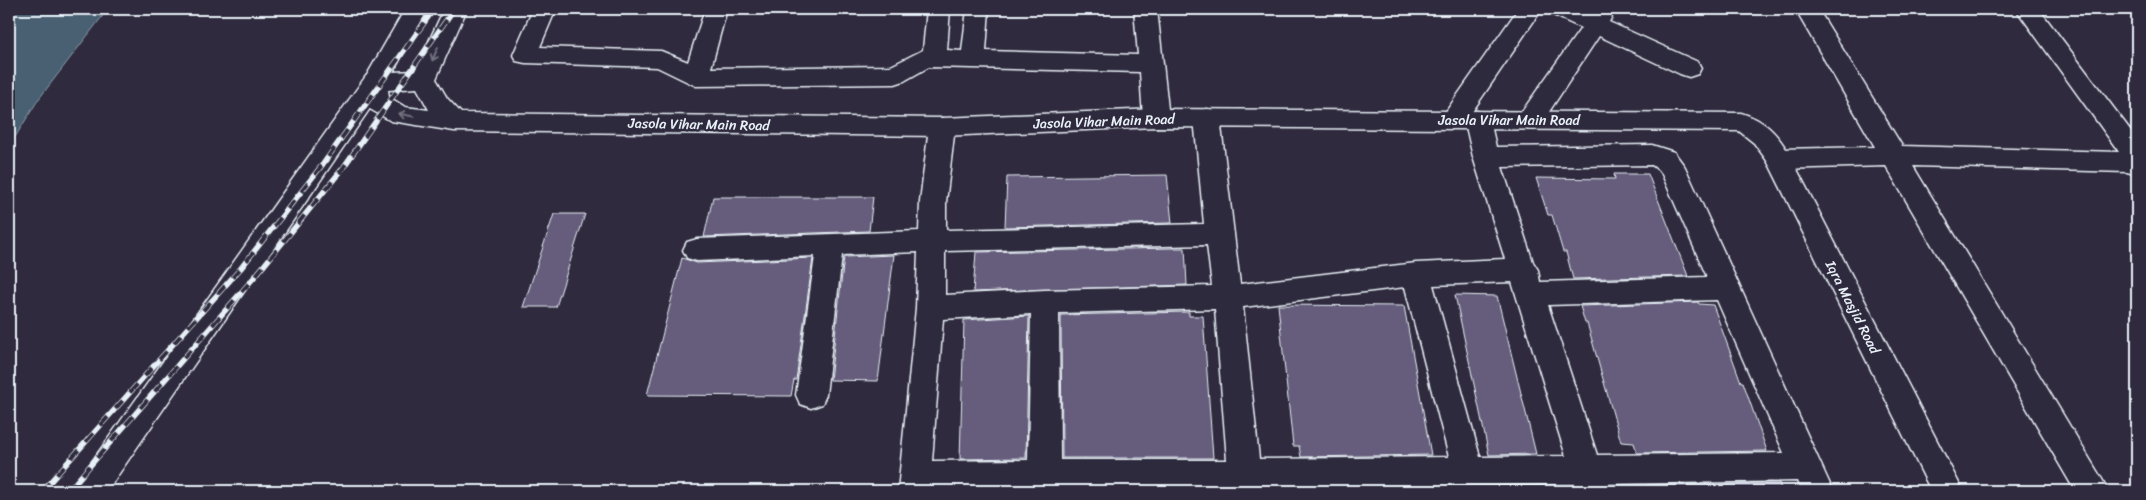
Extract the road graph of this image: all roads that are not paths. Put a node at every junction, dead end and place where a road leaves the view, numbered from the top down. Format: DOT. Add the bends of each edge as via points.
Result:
graph roads {
  1 [pos="416,9"];
  2 [pos="455,9"];
  3 [pos="544,9"];
  4 [pos="716,9"];
  5 [pos="938,9"];
  6 [pos="978,9"];
  7 [pos="1146,9"];
  8 [pos="1530,9"];
  9 [pos="1561,9"];
  10 [pos="1807,9"];
  11 [pos="2028,9"];
  12 [pos="1601,17"];
  13 [pos="934,58"];
  14 [pos="973,59"];
  15 [pos="1151,64"];
  16 [pos="1689,68"];
  17 [pos="696,77"];
  18 [pos="424,79"];
  19 [pos="375,82"];
  20 [pos="1156,118"];
  21 [pos="1207,118"];
  22 [pos="1465,120"];
  23 [pos="1530,120"];
  24 [pos="454,122"];
  25 [pos="942,127"];
  26 [pos="1753,127"];
  27 [pos="1895,156"];
  28 [pos="1486,157"];
  29 [pos="2137,158"];
  30 [pos="1778,159"];
  31 [pos="2137,165"];
  32 [pos="1219,234"];
  33 [pos="930,241"];
  34 [pos="830,245"];
  35 [pos="697,250"];
  36 [pos="1416,274"];
  37 [pos="1527,282"];
  38 [pos="1726,288"];
  39 [pos="1228,297"];
  40 [pos="1045,302"];
  41 [pos="930,308"];
  42 [pos="811,396"];
  43 [pos="1468,472"];
  44 [pos="1044,475"];
  45 [pos="1811,479"];
  46 [pos="1589,481"];
  47 [pos="1371,482"];
  48 [pos="914,483"];
  49 [pos="1135,483"];
  50 [pos="1246,483"];
  51 [pos="89,491"];
  52 [pos="1947,491"];
  53 [pos="2092,491"];
  1 -- 19 [label="street"];
  2 -- 18 [label="street, one-way"];
  3 -- 17 [label="street" via="525,55 661,59"];
  4 -- 17 [label="street"];
  5 -- 13 [label="street"];
  6 -- 14 [label="street"];
  7 -- 15 [label="street"];
  8 -- 22 [label="street"];
  9 -- 12 [label="street"];
  10 -- 27 [label="street"];
  11 -- 29 [label="street"];
  12 -- 16 [label="street"];
  12 -- 23 [label="street"];
  13 -- 14 [label="street"];
  13 -- 17 [label="street" via="925,58 895,75"];
  14 -- 15 [label="street"];
  15 -- 20 [label="street"];
  18 -- 19 [label="street"];
  18 -- 24 [label="street" via="438,104"];
  24 -- 19 [label="street, Jasola Vihar Main Road, one-way" via="400,115 377,102"];
  19 -- 51 [label="street"];
  20 -- 21 [label="street, Jasola Vihar Main Road"];
  20 -- 25 [label="street, Jasola Vihar Main Road"];
  21 -- 22 [label="street, Jasola Vihar Main Road"];
  21 -- 32 [label="street"];
  22 -- 23 [label="street, Jasola Vihar Main Road"];
  22 -- 28 [label="street"];
  23 -- 26 [label="street, Jasola Vihar Main Road" via="1741,122"];
  24 -- 25 [label="street, Jasola Vihar Main Road"];
  25 -- 33 [label="street"];
  26 -- 30 [label="street, Iqra Masjid Road" via="1766,137"];
  27 -- 30 [label="street"];
  27 -- 31 [label="street" via="2127,162"];
  27 -- 53 [label="street"];
  28 -- 37 [label="street"];
  28 -- 38 [label="street" via="1652,155 1665,159 1672,167"];
  30 -- 52 [label="street, Iqra Masjid Road"];
  32 -- 33 [label="street"];
  32 -- 39 [label="street"];
  33 -- 34 [label="street"];
  33 -- 41 [label="street"];
  34 -- 35 [label="street"];
  34 -- 42 [label="street"];
  36 -- 37 [label="street"];
  36 -- 39 [label="street"];
  36 -- 43 [label="street"];
  37 -- 38 [label="street"];
  37 -- 46 [label="street"];
  38 -- 45 [label="street"];
  39 -- 40 [label="street"];
  39 -- 50 [label="street"];
  40 -- 41 [label="street"];
  40 -- 44 [label="street"];
  41 -- 48 [label="street"];
  43 -- 46 [label="street"];
  43 -- 47 [label="street"];
  44 -- 48 [label="street"];
  44 -- 49 [label="street"];
  45 -- 46 [label="street"];
  47 -- 50 [label="street"];
  49 -- 50 [label="street"];
}
